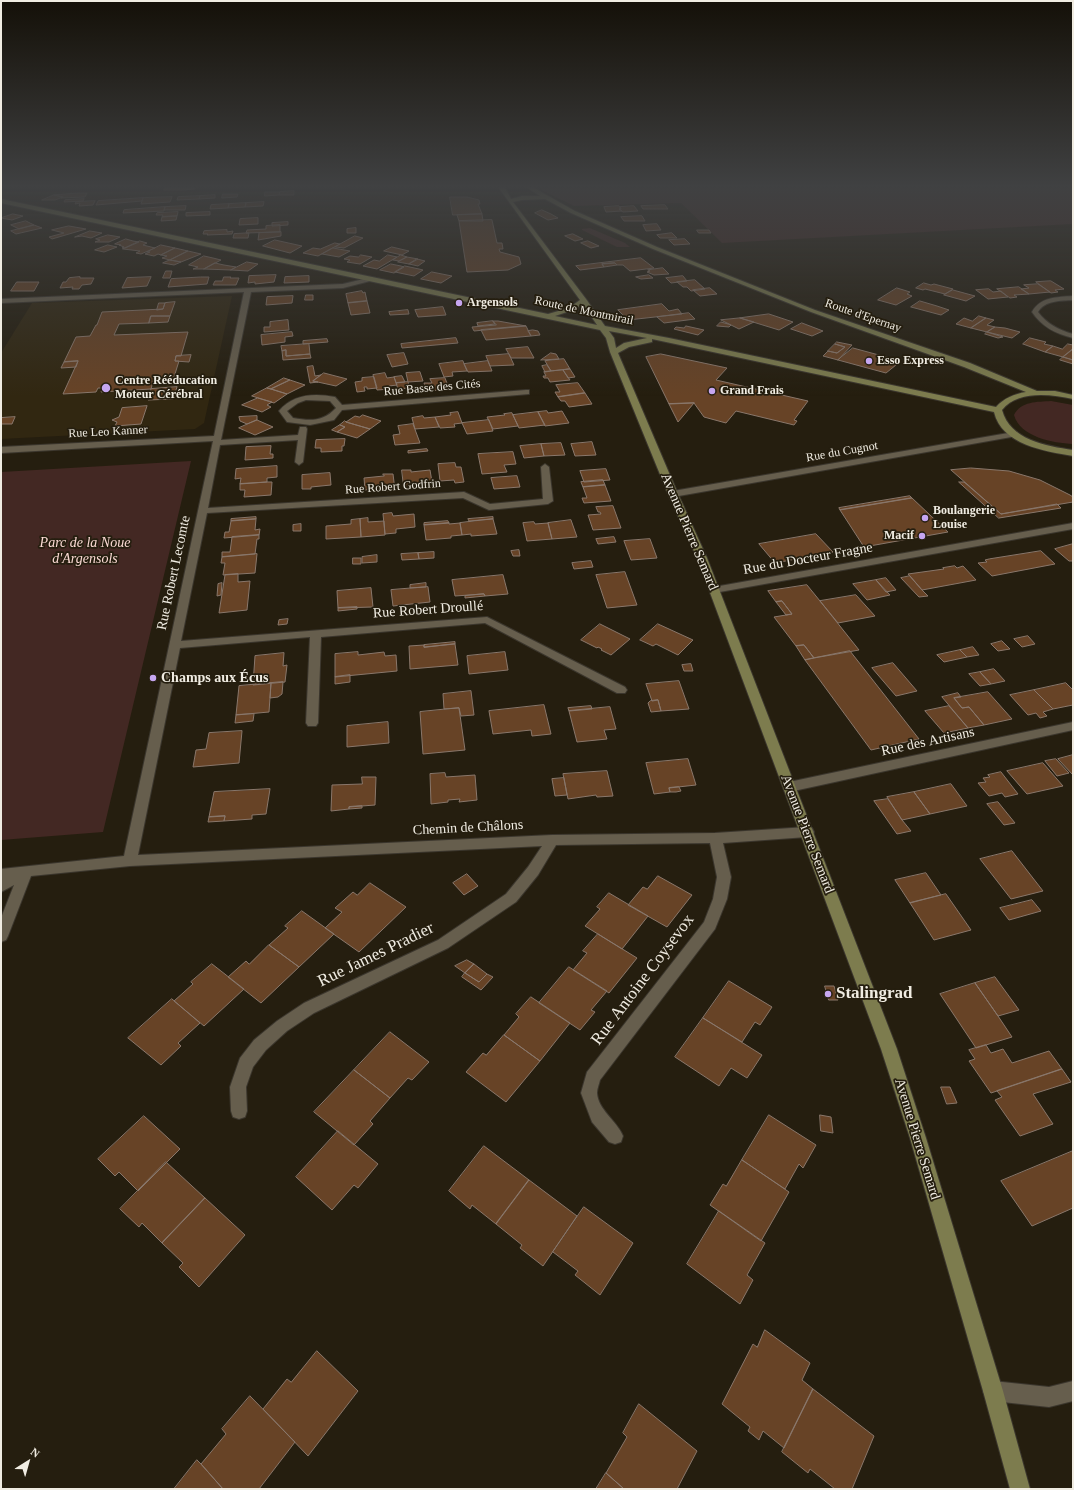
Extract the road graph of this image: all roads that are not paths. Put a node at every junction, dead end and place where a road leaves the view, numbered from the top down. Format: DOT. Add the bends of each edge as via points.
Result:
graph roads {
  1 [pos="271,258"];
  2 [pos="554,258"];
  3 [pos="677,258"];
  4 [pos="372,279"];
  5 [pos="248,291"];
  6 [pos="1073,298"];
  7 [pos="1,300"];
  8 [pos="584,300"];
  9 [pos="548,316"];
  10 [pos="603,328"];
  11 [pos="1070,335"];
  12 [pos="660,338"];
  13 [pos="614,352"];
  14 [pos="526,392"];
  15 [pos="1035,393"];
  16 [pos="1073,397"];
  17 [pos="340,408"];
  18 [pos="998,410"];
  19 [pos="305,423"];
  20 [pos="1014,434"];
  21 [pos="302,437"];
  22 [pos="216,441"];
  23 [pos="1,450"];
  24 [pos="1073,453"];
  25 [pos="299,462"];
  26 [pos="545,466"];
  27 [pos="673,494"];
  28 [pos="202,511"];
  29 [pos="1073,526"];
  30 [pos="714,590"];
  31 [pos="316,633"];
  32 [pos="174,645"];
  33 [pos="621,690"];
  34 [pos="312,723"];
  35 [pos="1073,726"];
  36 [pos="789,787"];
  37 [pos="807,832"];
  38 [pos="715,838"];
  39 [pos="552,840"];
  40 [pos="130,861"];
  41 [pos="26,872"];
  42 [pos="1,874"];
  43 [pos="1,886"];
  44 [pos="1,936"];
  45 [pos="239,1111"];
  46 [pos="615,1136"];
  47 [pos="993,1391"];
  48 [pos="1073,1391"];
  49 [pos="1020,1489"];
  1 -- 4 [label="main road, Route de Montmirail"];
  2 -- 8 [label="main road, Avenue Pierre Semard"];
  3 -- 15 [label="main road, Route d'Epernay" via="813,311 967,365"];
  4 -- 5 [label="street" via="343,286"];
  4 -- 9 [label="main road, Route de Montmirail"];
  5 -- 7 [label="street"];
  5 -- 22 [label="street, Rue Robert Lecomte"];
  6 -- 11 [label="street" via="1042,304 1035,312 1049,326"];
  8 -- 9 [label="main road" via="571,309"];
  8 -- 10 [label="main road, Avenue Pierre Semard"];
  9 -- 10 [label="main road, Route de Montmirail"];
  10 -- 12 [label="main road, Route de Montmirail"];
  10 -- 13 [label="main road, Avenue Pierre Semard" via="610,338"];
  12 -- 13 [label="main road" via="636,342"];
  12 -- 18 [label="main road, Route de Montmirail"];
  13 -- 27 [label="main road, Avenue Pierre Semard"];
  14 -- 17 [label="street, Rue Basse des Cités"];
  15 -- 16 [label="main road"];
  15 -- 18 [label="main road" via="1005,401"];
  17 -- 19 [label="street" via="331,418"];
  17 -- 19 [label="street" via="332,399 313,396 293,401 283,411 290,420"];
  18 -- 20 [label="main road" via="998,417"];
  19 -- 21 [label="street"];
  20 -- 24 [label="main road" via="1032,443"];
  20 -- 27 [label="street, Rue du Cugnot"];
  21 -- 22 [label="street"];
  21 -- 25 [label="street"];
  22 -- 23 [label="street, Rue Leo Kanner"];
  22 -- 28 [label="street, Rue Robert Lecomte"];
  26 -- 28 [label="street, Rue Robert Godfrin" via="548,501 489,507 464,495"];
  27 -- 30 [label="main road, Avenue Pierre Semard"];
  28 -- 32 [label="street, Rue Robert Lecomte"];
  29 -- 30 [label="street, Rue du Docteur Fragne"];
  30 -- 36 [label="main road, Avenue Pierre Semard"];
  31 -- 32 [label="street, Rue Robert Droullé"];
  31 -- 33 [label="street, Rue Robert Droullé" via="487,620"];
  31 -- 34 [label="street"];
  32 -- 40 [label="street, Rue Robert Lecomte"];
  35 -- 36 [label="street, Rue des Artisans"];
  36 -- 37 [label="main road, Avenue Pierre Semard"];
  37 -- 38 [label="street, Chemin de Châlons"];
  37 -- 47 [label="main road, Avenue Pierre Semard" via="889,1049"];
  38 -- 39 [label="street, Chemin de Châlons"];
  38 -- 46 [label="street, Rue Antoine Coysevox" via="724,877 720,899 710,925 593,1077 589,1093 598,1116"];
  39 -- 40 [label="street, Chemin de Châlons"];
  39 -- 45 [label="street, Rue James Pradier" via="533,872 511,898 443,944 309,1008 260,1045 246,1063 238,1087"];
  40 -- 41 [label="street, Chemin de Châlons"];
  41 -- 42 [label="street, Chemin de Châlons"];
  41 -- 43 [label="street"];
  41 -- 44 [label="street"];
  47 -- 48 [label="street" via="1049,1397"];
  47 -- 49 [label="main road, Avenue Pierre Semard"];
}
